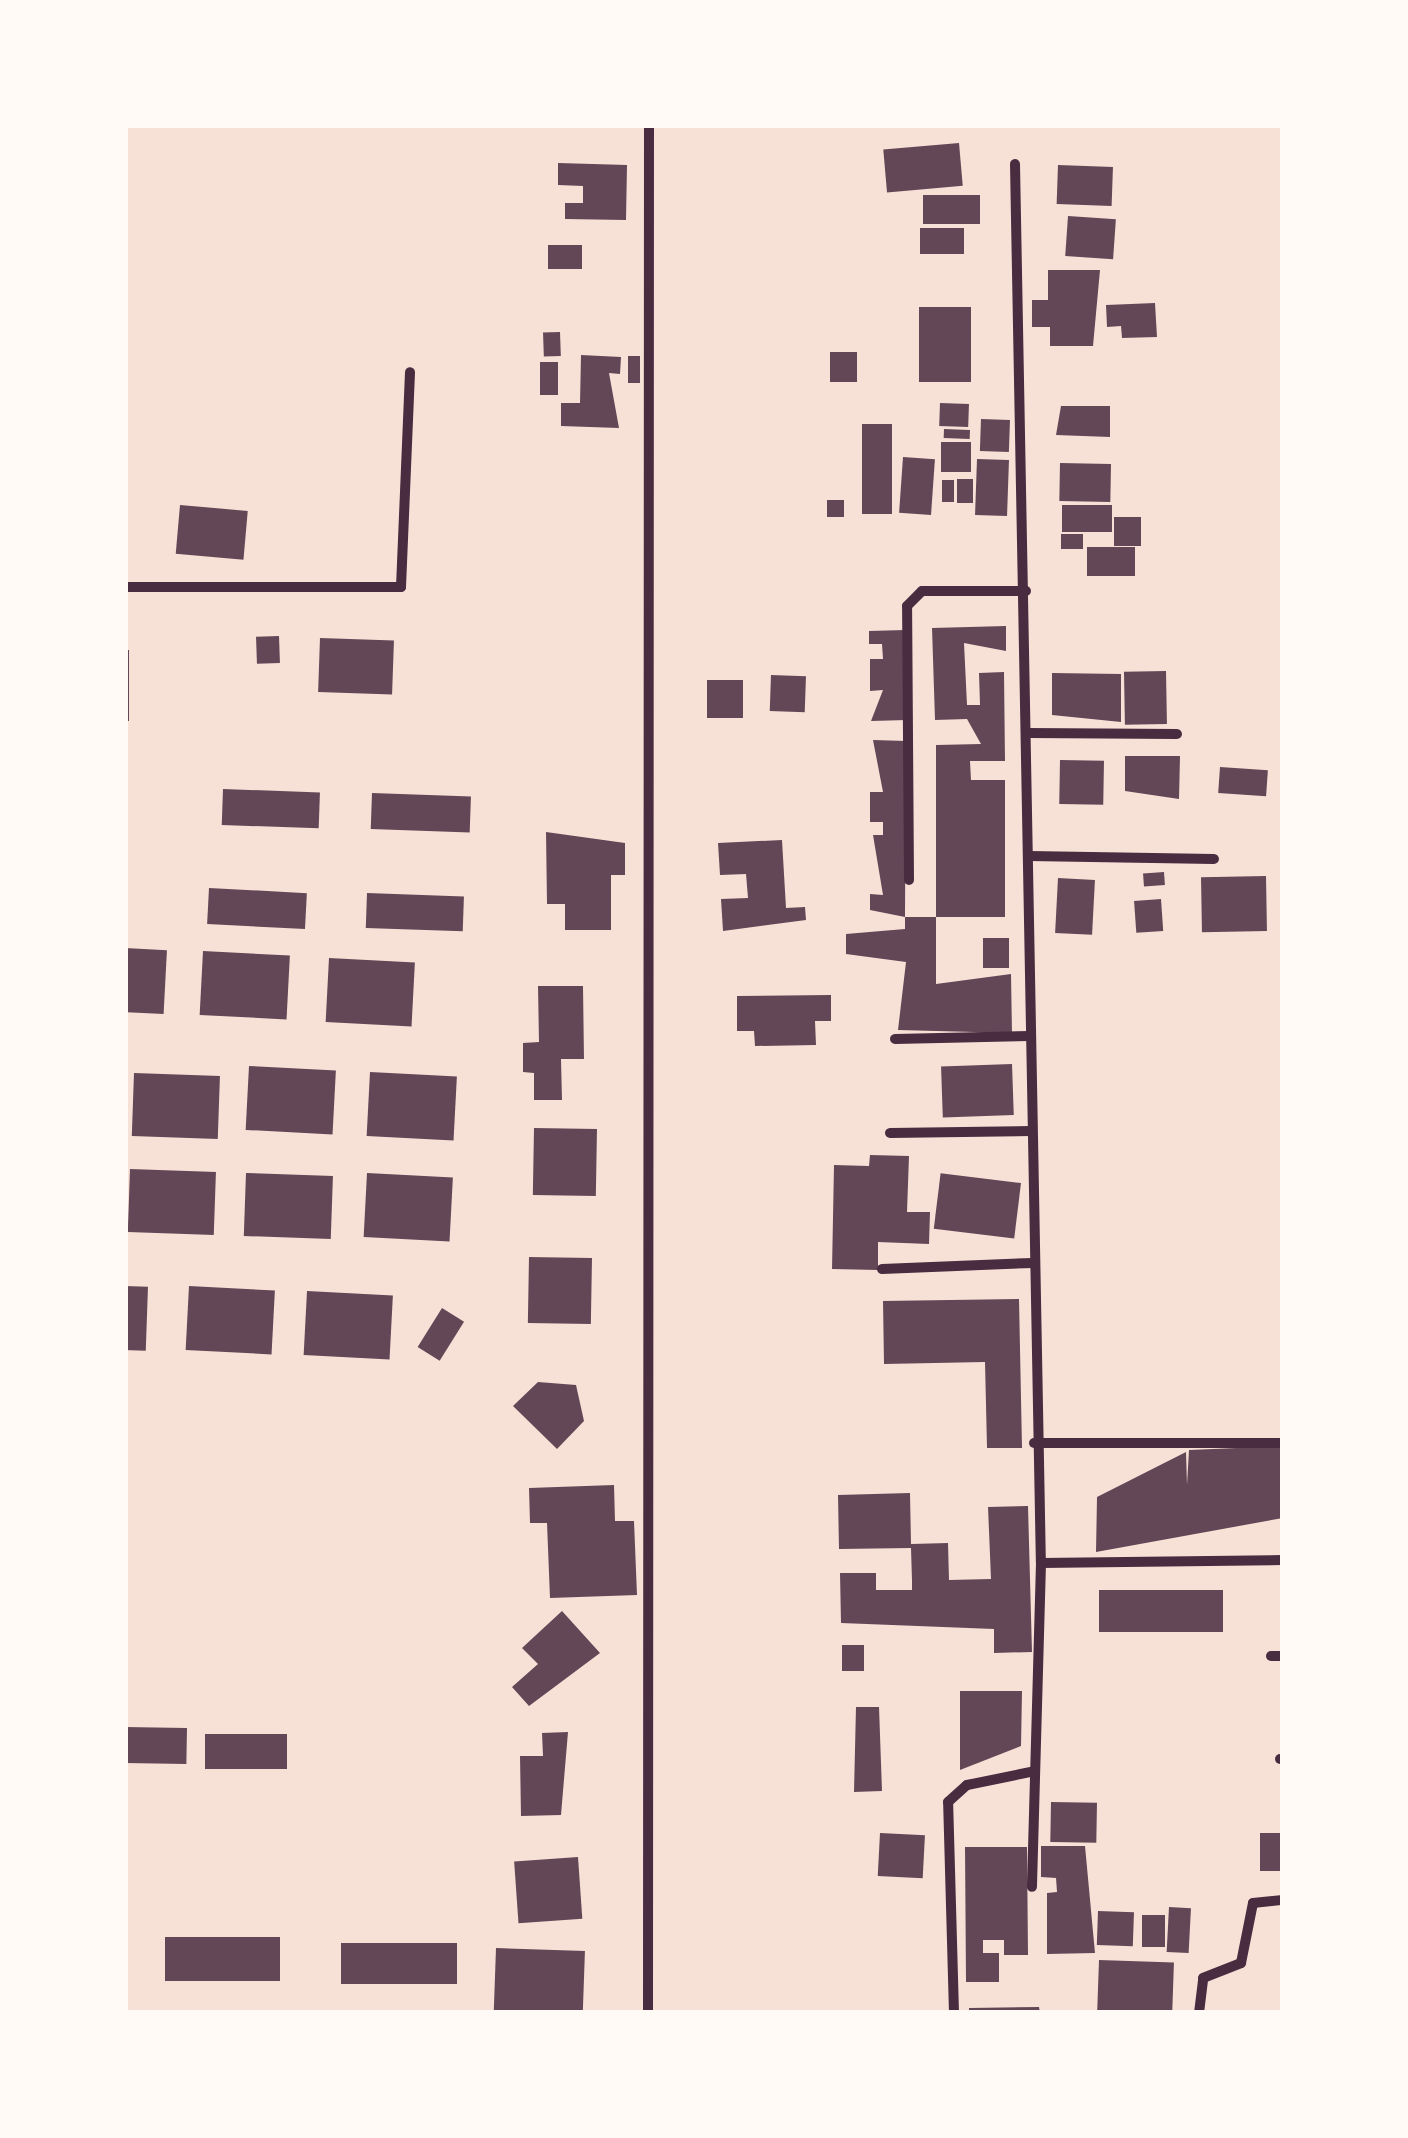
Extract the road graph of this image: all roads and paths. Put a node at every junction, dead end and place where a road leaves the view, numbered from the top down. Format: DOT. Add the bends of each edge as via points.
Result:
graph roads {
  1 [pos="649,125"];
  2 [pos="1015,164"];
  3 [pos="410,372"];
  4 [pos="125,587"];
  5 [pos="1026,591"];
  6 [pos="1028,733"];
  7 [pos="1177,734"];
  8 [pos="1029,856"];
  9 [pos="1214,860"];
  10 [pos="909,880"];
  11 [pos="1031,1036"];
  12 [pos="895,1039"];
  13 [pos="1031,1131"];
  14 [pos="890,1134"];
  15 [pos="1033,1263"];
  16 [pos="882,1269"];
  17 [pos="1034,1443"];
  18 [pos="1283,1444"];
  19 [pos="1283,1560"];
  20 [pos="1042,1562"];
  21 [pos="1035,1770"];
  22 [pos="1032,1887"];
  23 [pos="1283,1900"];
  24 [pos="648,2013"];
  25 [pos="954,2013"];
  26 [pos="1198,2013"];
  1 -- 24 [label="street"];
  2 -- 5 [label="street"];
  3 -- 4 [label="street" via="401,588"];
  5 -- 6 [label="street"];
  5 -- 10 [label="street" via="922,591 907,606"];
  6 -- 7 [label="street"];
  6 -- 8 [label="street"];
  8 -- 9 [label="street"];
  8 -- 11 [label="street"];
  11 -- 12 [label="street"];
  11 -- 13 [label="street"];
  13 -- 14 [label="street"];
  13 -- 15 [label="street"];
  15 -- 16 [label="street"];
  15 -- 17 [label="street"];
  17 -- 18 [label="street"];
  17 -- 20 [label="street"];
  19 -- 20 [label="street"];
  20 -- 21 [label="street"];
  21 -- 22 [label="street"];
  21 -- 25 [label="street" via="966,1786 948,1802"];
  23 -- 26 [label="street" via="1254,1903 1241,1963 1203,1978"];
}
